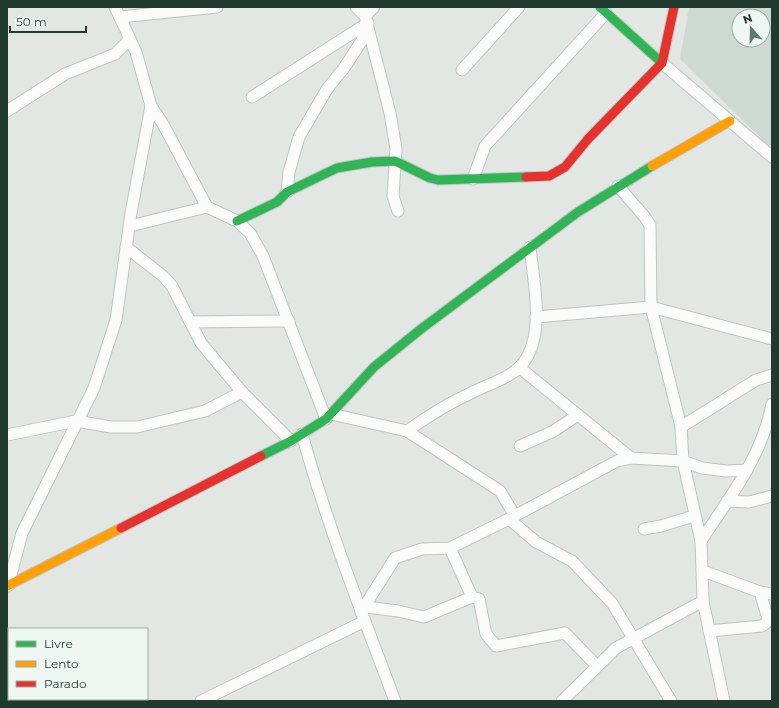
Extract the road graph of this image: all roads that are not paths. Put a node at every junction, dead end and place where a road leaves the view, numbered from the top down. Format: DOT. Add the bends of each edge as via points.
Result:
graph roads {
  1 [pos="217,7"];
  2 [pos="356,7"];
  3 [pos="374,7"];
  4 [pos="519,7"];
  5 [pos="674,7"];
  6 [pos="201,8"];
  7 [pos="603,10"];
  8 [pos="118,12"];
  9 [pos="367,24"];
  10 [pos="130,39"];
  11 [pos="662,63"];
  12 [pos="462,70"];
  13 [pos="252,97"];
  14 [pos="151,106"];
  15 [pos="7,111"];
  16 [pos="730,122"];
  17 [pos="771,154"];
  18 [pos="395,161"];
  19 [pos="473,179"];
  20 [pos="618,186"];
  21 [pos="287,192"];
  22 [pos="207,207"];
  23 [pos="398,211"];
  24 [pos="237,221"];
  25 [pos="130,226"];
  26 [pos="126,247"];
  27 [pos="530,247"];
  28 [pos="650,307"];
  29 [pos="536,317"];
  30 [pos="289,321"];
  31 [pos="190,322"];
  32 [pos="772,339"];
  33 [pos="520,368"];
  34 [pos="772,374"];
  35 [pos="242,392"];
  36 [pos="772,404"];
  37 [pos="578,415"];
  38 [pos="329,416"];
  39 [pos="76,421"];
  40 [pos="680,427"];
  41 [pos="407,431"];
  42 [pos="302,434"];
  43 [pos="7,435"];
  44 [pos="291,441"];
  45 [pos="520,446"];
  46 [pos="631,458"];
  47 [pos="683,461"];
  48 [pos="747,470"];
  49 [pos="772,496"];
  50 [pos="728,501"];
  51 [pos="694,516"];
  52 [pos="512,517"];
  53 [pos="644,529"];
  54 [pos="701,542"];
  55 [pos="450,548"];
  56 [pos="702,571"];
  57 [pos="7,586"];
  58 [pos="760,592"];
  59 [pos="772,594"];
  60 [pos="472,597"];
  61 [pos="703,601"];
  62 [pos="364,614"];
  63 [pos="709,631"];
  64 [pos="634,637"];
  65 [pos="597,666"];
  66 [pos="201,701"];
  67 [pos="395,701"];
  68 [pos="562,701"];
  69 [pos="671,701"];
  70 [pos="724,701"];
  1 -- 6 [label="street"];
  2 -- 9 [label="street"];
  3 -- 9 [label="street"];
  4 -- 12 [label="street"];
  5 -- 11 [label="street"];
  6 -- 8 [label="street"];
  7 -- 11 [label="street"];
  7 -- 19 [label="street" via="485,146"];
  8 -- 10 [label="street"];
  9 -- 13 [label="street"];
  9 -- 18 [label="street" via="390,113 396,150"];
  9 -- 21 [label="street" via="344,68 327,89 299,137"];
  10 -- 14 [label="street"];
  10 -- 15 [label="street" via="115,54 64,74"];
  11 -- 16 [label="street"];
  11 -- 19 [label="street" via="559,172 549,176"];
  14 -- 22 [label="street"];
  14 -- 25 [label="street"];
  16 -- 17 [label="street"];
  16 -- 20 [label="street"];
  18 -- 19 [label="street" via="430,178"];
  18 -- 21 [label="street" via="337,168"];
  18 -- 23 [label="street" via="393,196"];
  20 -- 27 [label="street"];
  20 -- 28 [label="street" via="650,225"];
  21 -- 24 [label="street" via="277,202"];
  22 -- 24 [label="street"];
  22 -- 25 [label="street"];
  24 -- 30 [label="street" via="250,232 263,256"];
  25 -- 26 [label="street"];
  26 -- 31 [label="street" via="172,286"];
  26 -- 39 [label="street" via="116,320 94,388"];
  27 -- 29 [label="street"];
  27 -- 38 [label="street" via="374,367"];
  28 -- 29 [label="street"];
  28 -- 32 [label="street"];
  28 -- 40 [label="street"];
  29 -- 33 [label="street" via="528,358"];
  30 -- 31 [label="street"];
  30 -- 38 [label="street"];
  31 -- 35 [label="street" via="201,343"];
  33 -- 37 [label="street"];
  33 -- 41 [label="street" via="506,378 438,410"];
  34 -- 40 [label="street" via="756,380"];
  35 -- 39 [label="street" via="205,411 137,427 111,427"];
  35 -- 44 [label="street"];
  36 -- 48 [label="street" via="764,435"];
  37 -- 45 [label="street" via="552,432"];
  37 -- 46 [label="street"];
  38 -- 41 [label="street"];
  38 -- 42 [label="street"];
  39 -- 43 [label="street"];
  39 -- 57 [label="street" via="22,533"];
  40 -- 47 [label="street"];
  41 -- 52 [label="street" via="500,491"];
  42 -- 44 [label="street"];
  42 -- 62 [label="street" via="316,487"];
  44 -- 57 [label="street"];
  46 -- 47 [label="street"];
  46 -- 52 [label="street" via="617,461"];
  47 -- 48 [label="street" via="702,468"];
  47 -- 51 [label="street"];
  48 -- 50 [label="street"];
  49 -- 50 [label="street" via="749,502"];
  50 -- 54 [label="street"];
  51 -- 53 [label="street"];
  51 -- 54 [label="street"];
  52 -- 55 [label="street"];
  52 -- 64 [label="street" via="536,542 572,561 612,603"];
  54 -- 56 [label="street"];
  55 -- 60 [label="street"];
  55 -- 62 [label="street" via="422,549 395,558"];
  56 -- 58 [label="street"];
  56 -- 61 [label="street"];
  58 -- 59 [label="street"];
  58 -- 63 [label="street" via="768,619 766,623 762,626"];
  60 -- 62 [label="street" via="424,618 398,611"];
  60 -- 65 [label="street" via="478,599 486,634 496,646 565,633"];
  61 -- 63 [label="street"];
  61 -- 64 [label="street"];
  62 -- 66 [label="street"];
  62 -- 67 [label="street"];
  63 -- 70 [label="street"];
  64 -- 65 [label="street" via="616,648"];
  64 -- 69 [label="street"];
  65 -- 68 [label="street"];
}
